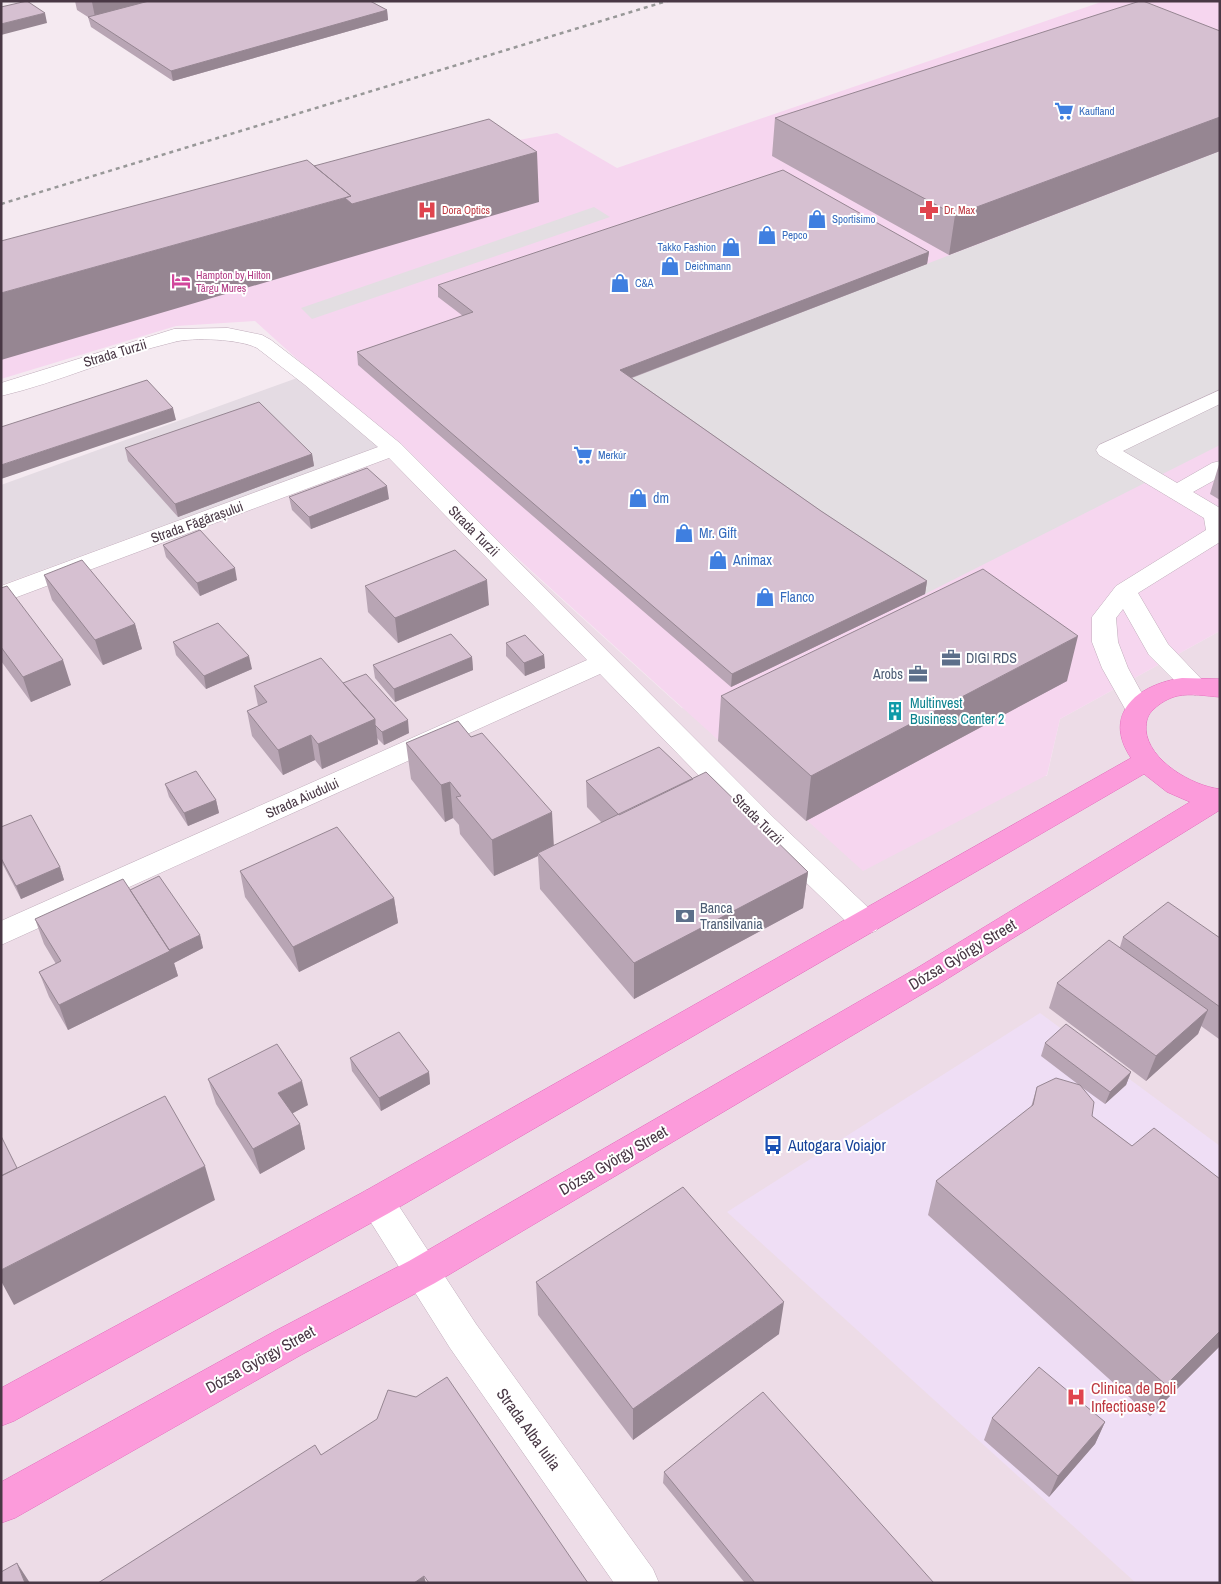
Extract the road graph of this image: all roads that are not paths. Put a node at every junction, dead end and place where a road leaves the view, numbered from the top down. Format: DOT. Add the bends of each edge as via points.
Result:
graph roads {
  1 [pos="1,390"];
  2 [pos="1220,396"];
  3 [pos="392,449"];
  4 [pos="1220,468"];
  5 [pos="1177,492"];
  6 [pos="1219,533"];
  7 [pos="1125,591"];
  8 [pos="1,595"];
  9 [pos="603,663"];
  10 [pos="1207,687"];
  11 [pos="1138,710"];
  12 [pos="1146,761"];
  13 [pos="1218,799"];
  14 [pos="866,923"];
  15 [pos="1,934"];
  16 [pos="377,1202"];
  17 [pos="422,1272"];
  18 [pos="1,1408"];
  19 [pos="1,1504"];
  20 [pos="639,1583"];
  1 -- 3 [label="street, Strada Turzii" via="174,335 228,334 264,344"];
  2 -- 5 [label="street" via="1107,450"];
  3 -- 8 [label="street, Strada Făgărașului"];
  3 -- 9 [label="street, Strada Turzii"];
  4 -- 5 [label="street"];
  5 -- 6 [label="street" via="1214,515"];
  6 -- 7 [label="street"];
  7 -- 10 [label="street" via="1158,649"];
  7 -- 11 [label="street" via="1104,617 1105,642"];
  9 -- 14 [label="street, Strada Turzii" via="764,826"];
  9 -- 15 [label="street, Strada Aiudului"];
  10 -- 11 [label="main road" via="1171,689 1151,697"];
  11 -- 12 [label="main road, Dózsa György Street" via="1132,726 1135,743"];
  12 -- 13 [label="main road, Dózsa György Street" via="1164,778 1188,791"];
  12 -- 14 [label="main road"];
  13 -- 17 [label="main road, Dózsa György Street" via="928,976"];
  14 -- 16 [label="main road"];
  16 -- 17 [label="street, Strada Alba Iulia"];
  16 -- 18 [label="main road"];
  17 -- 19 [label="main road, Dózsa György Street"];
  17 -- 20 [label="street, Strada Alba Iulia" via="463,1336"];
}
